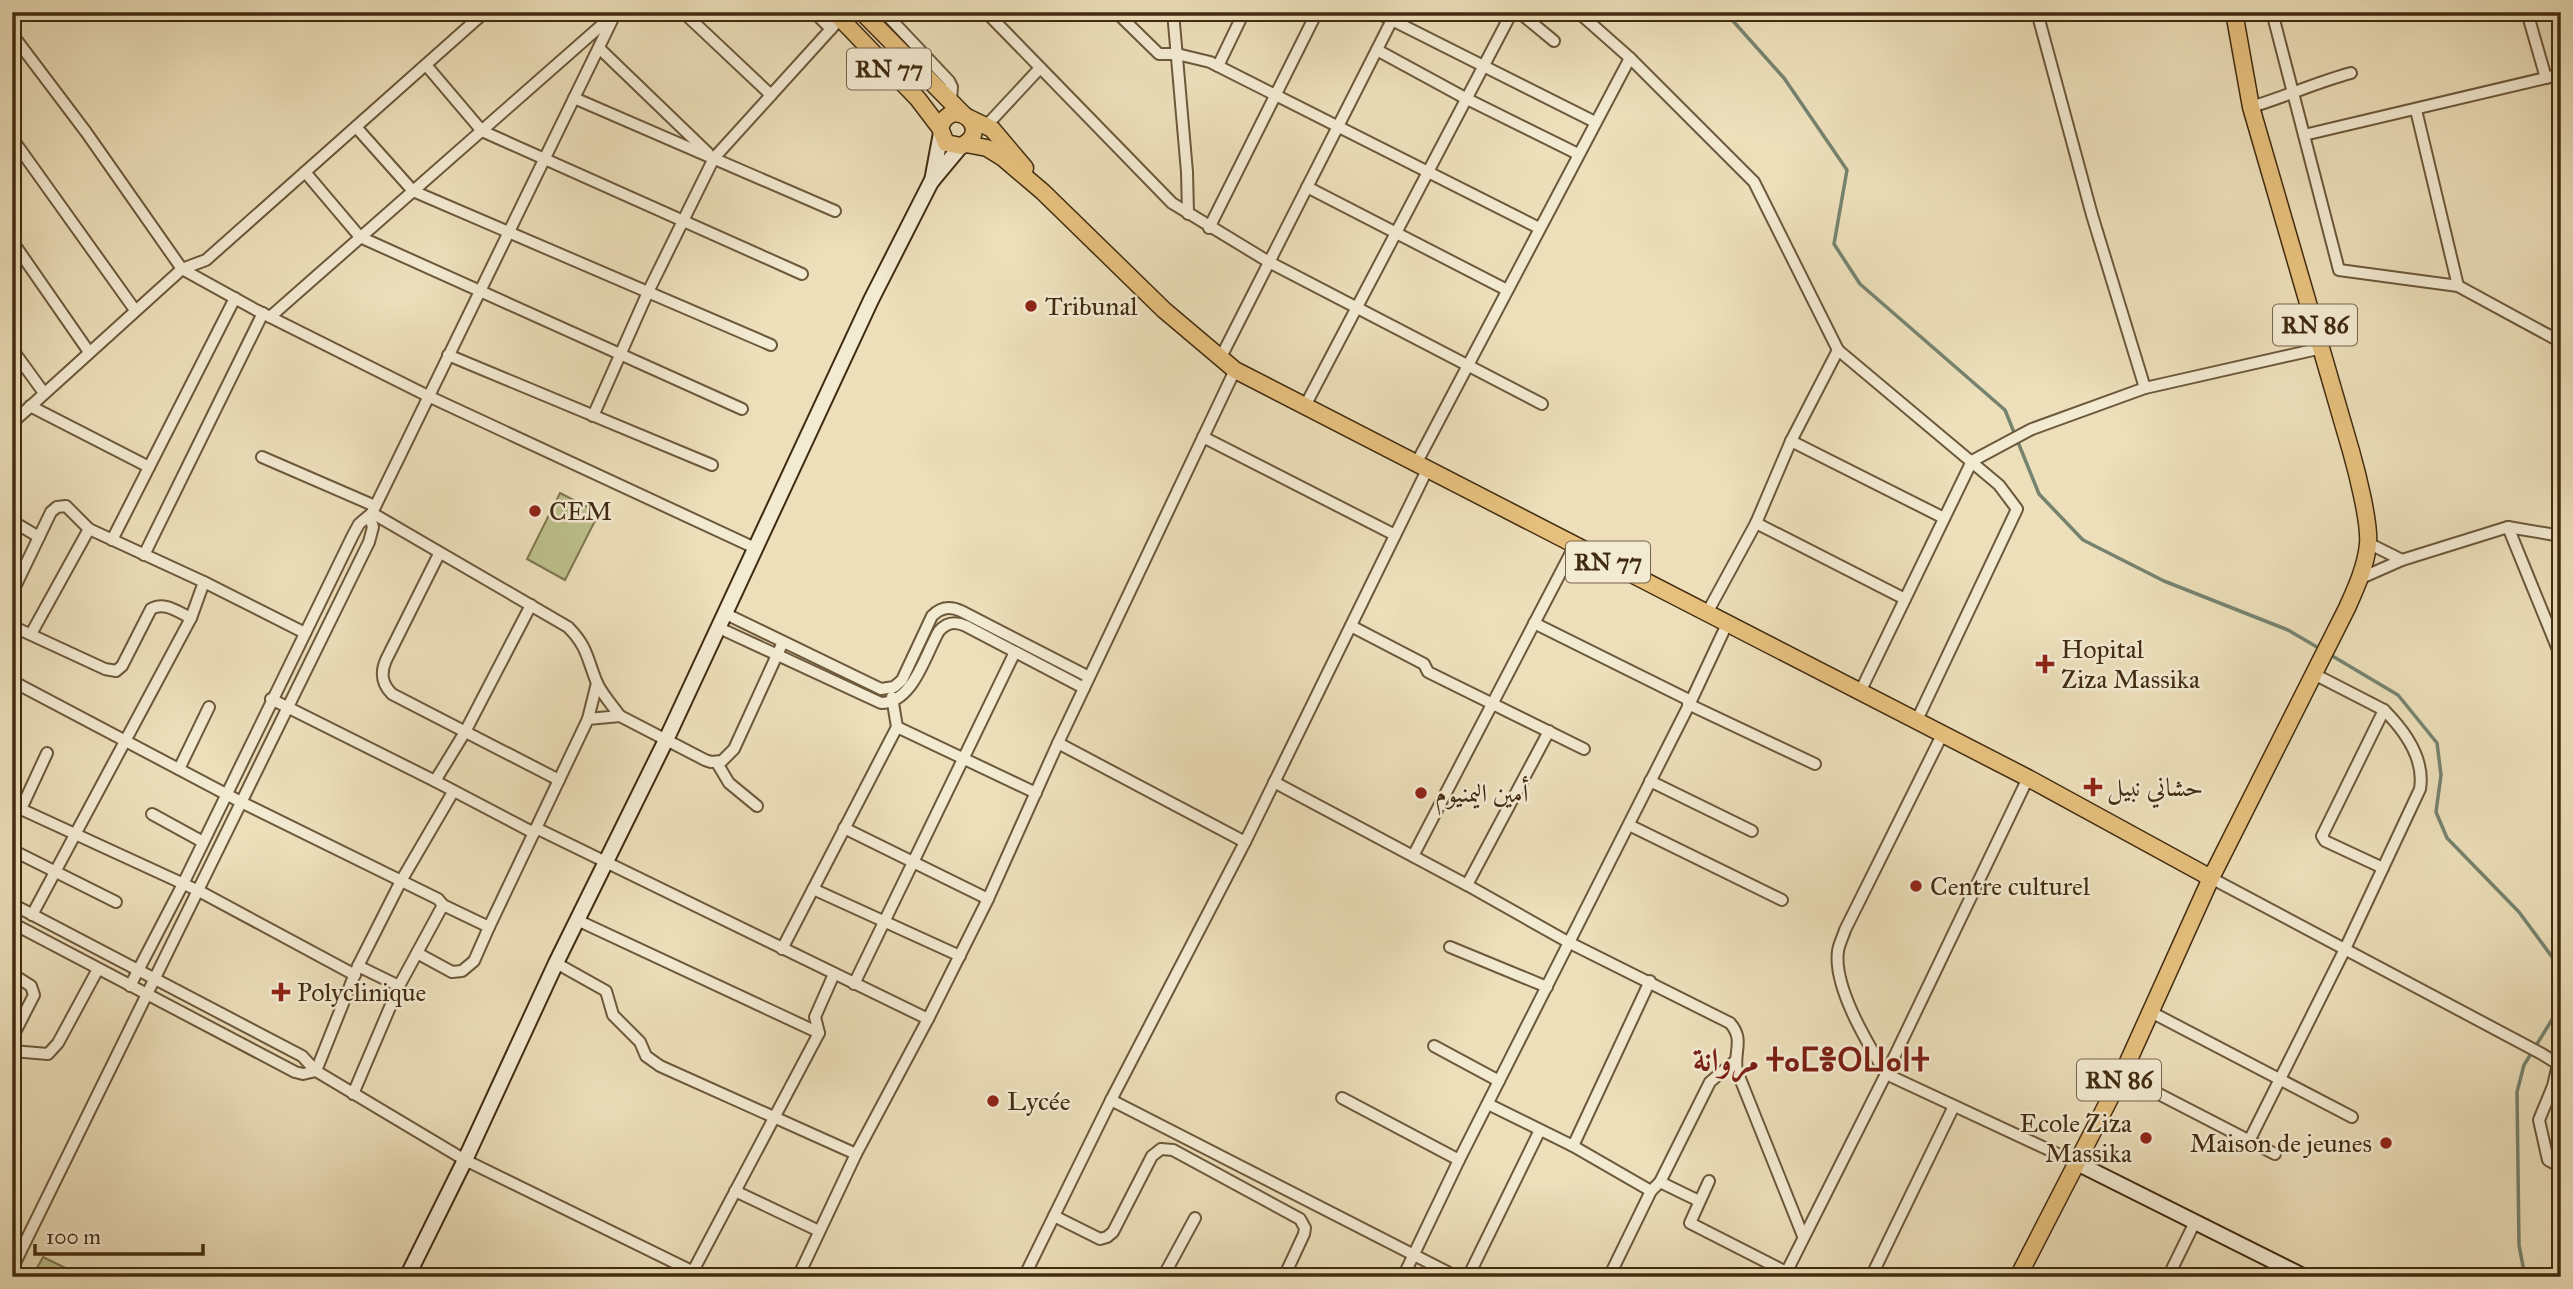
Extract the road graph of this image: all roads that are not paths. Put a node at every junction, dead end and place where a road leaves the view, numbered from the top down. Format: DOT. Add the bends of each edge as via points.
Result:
graph roads {
  1 [pos="485,12"];
  2 [pos="616,12"];
  3 [pos="683,12"];
  4 [pos="814,12"];
  5 [pos="862,12"];
  6 [pos="884,12"];
  7 [pos="986,12"];
  8 [pos="1116,12"];
  9 [pos="1173,12"];
  10 [pos="1244,12"];
  11 [pos="1317,12"];
  12 [pos="1376,12"];
  13 [pos="1512,12"];
  14 [pos="1519,12"];
  15 [pos="1578,12"];
  16 [pos="2037,12"];
  17 [pos="2234,12"];
  18 [pos="2272,12"];
  19 [pos="2526,12"];
  20 [pos="1394,16"];
  21 [pos="835,20"];
  22 [pos="12,34"];
  23 [pos="1554,41"];
  24 [pos="599,48"];
  25 [pos="1377,50"];
  26 [pos="1177,54"];
  27 [pos="1630,58"];
  28 [pos="426,65"];
  29 [pos="1218,66"];
  30 [pos="1484,66"];
  31 [pos="1040,68"];
  32 [pos="2351,74"];
  33 [pos="2546,78"];
  34 [pos="2561,85"];
  35 [pos="2294,94"];
  36 [pos="771,95"];
  37 [pos="1277,95"];
  38 [pos="574,97"];
  39 [pos="951,99"];
  40 [pos="1467,99"];
  41 [pos="2251,107"];
  42 [pos="2416,110"];
  43 [pos="966,116"];
  44 [pos="1594,122"];
  45 [pos="987,125"];
  46 [pos="1338,126"];
  47 [pos="356,127"];
  48 [pos="482,131"];
  49 [pos="941,131"];
  50 [pos="2304,135"];
  51 [pos="12,138"];
  52 [pos="963,145"];
  53 [pos="1578,153"];
  54 [pos="544,159"];
  55 [pos="714,159"];
  56 [pos="305,172"];
  57 [pos="1429,172"];
  58 [pos="931,182"];
  59 [pos="1307,187"];
  60 [pos="414,191"];
  61 [pos="1043,192"];
  62 [pos="835,211"];
  63 [pos="1188,214"];
  64 [pos="683,220"];
  65 [pos="1209,228"];
  66 [pos="1539,228"];
  67 [pos="1397,231"];
  68 [pos="508,232"];
  69 [pos="360,237"];
  70 [pos="12,241"];
  71 [pos="1269,262"];
  72 [pos="182,269"];
  73 [pos="802,274"];
  74 [pos="2458,286"];
  75 [pos="1507,290"];
  76 [pos="479,291"];
  77 [pos="648,292"];
  78 [pos="235,298"];
  79 [pos="1357,308"];
  80 [pos="135,310"];
  81 [pos="266,315"];
  82 [pos="2561,342"];
  83 [pos="771,345"];
  84 [pos="2322,348"];
  85 [pos="12,349"];
  86 [pos="1838,350"];
  87 [pos="89,352"];
  88 [pos="619,354"];
  89 [pos="448,355"];
  90 [pos="1220,359"];
  91 [pos="1468,365"];
  92 [pos="1235,370"];
  93 [pos="2145,388"];
  94 [pos="44,393"];
  95 [pos="428,396"];
  96 [pos="1542,404"];
  97 [pos="30,406"];
  98 [pos="1305,406"];
  99 [pos="742,409"];
  100 [pos="593,416"];
  101 [pos="12,423"];
  102 [pos="1203,437"];
  103 [pos="1791,441"];
  104 [pos="262,457"];
  105 [pos="1972,461"];
  106 [pos="1422,465"];
  107 [pos="712,466"];
  108 [pos="149,467"];
  109 [pos="372,512"];
  110 [pos="1944,519"];
  111 [pos="12,521"];
  112 [pos="1756,523"];
  113 [pos="2508,527"];
  114 [pos="89,529"];
  115 [pos="1395,535"];
  116 [pos="2561,536"];
  117 [pos="39,537"];
  118 [pos="112,540"];
  119 [pos="2368,543"];
  120 [pos="1575,545"];
  121 [pos="755,548"];
  122 [pos="439,554"];
  123 [pos="144,555"];
  124 [pos="2402,561"];
  125 [pos="2359,579"];
  126 [pos="204,582"];
  127 [pos="12,593"];
  128 [pos="1905,599"];
  129 [pos="531,605"];
  130 [pos="1707,612"];
  131 [pos="724,613"];
  132 [pos="191,618"];
  133 [pos="1534,623"];
  134 [pos="1727,624"];
  135 [pos="12,626"];
  136 [pos="1351,626"];
  137 [pos="718,627"];
  138 [pos="304,633"];
  139 [pos="30,634"];
  140 [pos="783,642"];
  141 [pos="1015,652"];
  142 [pos="777,656"];
  143 [pos="2561,657"];
  144 [pos="2314,674"];
  145 [pos="15,682"];
  146 [pos="597,683"];
  147 [pos="1087,683"];
  148 [pos="889,688"];
  149 [pos="1860,692"];
  150 [pos="12,695"];
  151 [pos="271,699"];
  152 [pos="893,702"];
  153 [pos="1493,703"];
  154 [pos="1690,703"];
  155 [pos="209,707"];
  156 [pos="288,708"];
  157 [pos="2384,710"];
  158 [pos="620,716"];
  159 [pos="588,719"];
  160 [pos="1916,722"];
  161 [pos="897,727"];
  162 [pos="1549,731"];
  163 [pos="465,732"];
  164 [pos="1941,735"];
  165 [pos="125,740"];
  166 [pos="666,740"];
  167 [pos="1058,743"];
  168 [pos="1584,749"];
  169 [pos="47,753"];
  170 [pos="965,758"];
  171 [pos="717,763"];
  172 [pos="1815,764"];
  173 [pos="179,769"];
  174 [pos="2028,778"];
  175 [pos="559,780"];
  176 [pos="435,781"];
  177 [pos="1650,781"];
  178 [pos="1274,782"];
  179 [pos="453,792"];
  180 [pos="1036,793"];
  181 [pos="226,794"];
  182 [pos="242,802"];
  183 [pos="757,806"];
  184 [pos="16,807"];
  185 [pos="152,814"];
  186 [pos="1629,825"];
  187 [pos="844,828"];
  188 [pos="535,831"];
  189 [pos="1752,831"];
  190 [pos="74,834"];
  191 [pos="203,842"];
  192 [pos="1245,842"];
  193 [pos="12,850"];
  194 [pos="1413,856"];
  195 [pos="606,863"];
  196 [pos="914,863"];
  197 [pos="2383,868"];
  198 [pos="55,871"];
  199 [pos="2211,878"];
  200 [pos="401,881"];
  201 [pos="183,884"];
  202 [pos="1467,885"];
  203 [pos="813,889"];
  204 [pos="199,891"];
  205 [pos="988,899"];
  206 [pos="1782,900"];
  207 [pos="116,902"];
  208 [pos="12,904"];
  209 [pos="443,905"];
  210 [pos="32,915"];
  211 [pos="578,920"];
  212 [pos="883,921"];
  213 [pos="12,923"];
  214 [pos="489,927"];
  215 [pos="1568,942"];
  216 [pos="1450,947"];
  217 [pos="782,948"];
  218 [pos="2344,951"];
  219 [pos="417,953"];
  220 [pos="960,956"];
  221 [pos="556,963"];
  222 [pos="98,969"];
  223 [pos="137,970"];
  224 [pos="356,970"];
  225 [pos="12,974"];
  226 [pos="834,974"];
  227 [pos="154,979"];
  228 [pos="1650,981"];
  229 [pos="854,984"];
  230 [pos="130,986"];
  231 [pos="399,986"];
  232 [pos="1547,987"];
  233 [pos="146,995"];
  234 [pos="2151,1012"];
  235 [pos="928,1019"];
  236 [pos="819,1032"];
  237 [pos="12,1038"];
  238 [pos="1434,1046"];
  239 [pos="12,1051"];
  240 [pos="1735,1061"];
  241 [pos="316,1071"];
  242 [pos="1886,1074"];
  243 [pos="2122,1076"];
  244 [pos="2279,1079"];
  245 [pos="1499,1081"];
  246 [pos="353,1094"];
  247 [pos="1342,1098"];
  248 [pos="1111,1100"];
  249 [pos="1488,1104"];
  250 [pos="1954,1106"];
  251 [pos="775,1116"];
  252 [pos="2352,1117"];
  253 [pos="1541,1130"];
  254 [pos="2249,1141"];
  255 [pos="1573,1146"];
  256 [pos="856,1154"];
  257 [pos="2275,1154"];
  258 [pos="466,1160"];
  259 [pos="1459,1160"];
  260 [pos="2077,1163"];
  261 [pos="2561,1167"];
  262 [pos="1709,1181"];
  263 [pos="1660,1182"];
  264 [pos="735,1191"];
  265 [pos="1651,1191"];
  266 [pos="1699,1201"];
  267 [pos="1054,1216"];
  268 [pos="1195,1218"];
  269 [pos="2195,1222"];
  270 [pos="819,1231"];
  271 [pos="1804,1236"];
  272 [pos="1414,1254"];
  273 [pos="12,1269"];
  274 [pos="693,1271"];
  275 [pos="1785,1275"];
  276 [pos="407,1277"];
  277 [pos="704,1277"];
  278 [pos="798,1277"];
  279 [pos="1024,1277"];
  280 [pos="1163,1277"];
  281 [pos="1284,1277"];
  282 [pos="1403,1277"];
  283 [pos="1457,1277"];
  284 [pos="1468,1277"];
  285 [pos="1609,1277"];
  286 [pos="1871,1277"];
  287 [pos="2018,1277"];
  288 [pos="2168,1277"];
  289 [pos="2305,1277"];
  1 -- 28 [label="street"];
  2 -- 24 [label="street"];
  2 -- 48 [label="street"];
  3 -- 36 [label="street"];
  4 -- 21 [label="street"];
  5 -- 39 [label="main road, RN 77"];
  6 -- 39 [label="street" via="950,81"];
  7 -- 31 [label="street"];
  8 -- 26 [label="street" via="1159,54"];
  9 -- 26 [label="street"];
  10 -- 29 [label="street"];
  11 -- 37 [label="street"];
  12 -- 20 [label="street"];
  13 -- 30 [label="street"];
  14 -- 23 [label="street"];
  15 -- 27 [label="street"];
  16 -- 93 [label="street"];
  17 -- 41 [label="main road, RN 86"];
  18 -- 35 [label="street"];
  19 -- 33 [label="street"];
  20 -- 25 [label="street"];
  20 -- 30 [label="street"];
  21 -- 36 [label="street"];
  21 -- 49 [label="main road, RN 77" via="911,91"];
  22 -- 72 [label="street"];
  24 -- 38 [label="street"];
  24 -- 55 [label="street"];
  25 -- 40 [label="street"];
  25 -- 46 [label="street"];
  26 -- 29 [label="street"];
  26 -- 63 [label="street"];
  27 -- 44 [label="street"];
  27 -- 86 [label="street" via="1754,182"];
  28 -- 47 [label="street"];
  28 -- 48 [label="street"];
  29 -- 37 [label="street"];
  30 -- 40 [label="street"];
  30 -- 44 [label="street"];
  31 -- 45 [label="street"];
  31 -- 63 [label="street"];
  32 -- 35 [label="street"];
  33 -- 34 [label="street" via="2558,75"];
  33 -- 42 [label="street"];
  35 -- 41 [label="street"];
  35 -- 50 [label="street"];
  36 -- 55 [label="street"];
  37 -- 46 [label="street"];
  37 -- 65 [label="street"];
  38 -- 54 [label="street"];
  38 -- 55 [label="street"];
  39 -- 43 [label="main road, RN 77"];
  40 -- 53 [label="street"];
  40 -- 57 [label="street"];
  41 -- 84 [label="main road, RN 86"];
  42 -- 50 [label="street"];
  42 -- 74 [label="street"];
  43 -- 45 [label="main road, RN 77"];
  43 -- 49 [label="main road" via="950,114"];
  43 -- 52 [label="main road" via="974,131"];
  44 -- 53 [label="street"];
  45 -- 61 [label="main road, RN 77" via="1012,149"];
  46 -- 57 [label="street"];
  46 -- 59 [label="street"];
  47 -- 56 [label="street"];
  47 -- 60 [label="street"];
  48 -- 54 [label="street"];
  48 -- 60 [label="street"];
  49 -- 52 [label="main road" via="946,143"];
  49 -- 58 [label="main road"];
  50 -- 74 [label="street" via="2339,270"];
  51 -- 80 [label="street"];
  52 -- 58 [label="main road"];
  52 -- 61 [label="main road, RN 77" via="992,150"];
  53 -- 66 [label="street"];
  54 -- 64 [label="street"];
  54 -- 68 [label="street"];
  55 -- 62 [label="street"];
  55 -- 64 [label="street"];
  56 -- 69 [label="street"];
  56 -- 72 [label="street" via="206,260"];
  57 -- 66 [label="street"];
  57 -- 67 [label="street"];
  58 -- 121 [label="main road"];
  59 -- 67 [label="street"];
  59 -- 71 [label="street"];
  60 -- 68 [label="street"];
  60 -- 69 [label="street"];
  61 -- 90 [label="main road, RN 77"];
  63 -- 65 [label="street"];
  64 -- 73 [label="street"];
  64 -- 77 [label="street"];
  65 -- 71 [label="street"];
  66 -- 75 [label="street"];
  67 -- 75 [label="street"];
  67 -- 79 [label="street"];
  68 -- 76 [label="street"];
  68 -- 77 [label="street"];
  69 -- 76 [label="street"];
  69 -- 81 [label="street"];
  70 -- 87 [label="street"];
  71 -- 79 [label="street"];
  71 -- 90 [label="street"];
  72 -- 78 [label="street"];
  72 -- 80 [label="street"];
  74 -- 82 [label="street"];
  75 -- 91 [label="street"];
  76 -- 88 [label="street"];
  76 -- 89 [label="street"];
  77 -- 83 [label="street"];
  77 -- 88 [label="street"];
  78 -- 81 [label="street"];
  78 -- 108 [label="street"];
  79 -- 91 [label="street"];
  79 -- 98 [label="street"];
  80 -- 87 [label="street"];
  81 -- 95 [label="street"];
  81 -- 123 [label="street"];
  84 -- 93 [label="street"];
  84 -- 119 [label="main road, RN 86" via="2358,477"];
  85 -- 94 [label="street"];
  86 -- 103 [label="street"];
  86 -- 105 [label="street"];
  87 -- 94 [label="street"];
  88 -- 99 [label="street"];
  88 -- 100 [label="street"];
  89 -- 95 [label="street"];
  89 -- 100 [label="street"];
  90 -- 92 [label="main road, RN 77"];
  91 -- 96 [label="street"];
  91 -- 106 [label="street"];
  92 -- 98 [label="main road, RN 77"];
  92 -- 102 [label="street"];
  93 -- 105 [label="street" via="2032,429"];
  94 -- 97 [label="street"];
  95 -- 109 [label="street"];
  95 -- 121 [label="street"];
  97 -- 101 [label="street"];
  97 -- 108 [label="street"];
  98 -- 106 [label="main road, RN 77"];
  100 -- 107 [label="street"];
  102 -- 115 [label="street"];
  102 -- 147 [label="street"];
  103 -- 110 [label="street"];
  103 -- 112 [label="street"];
  104 -- 109 [label="street"];
  105 -- 110 [label="street"];
  105 -- 160 [label="street" via="2017,509"];
  106 -- 115 [label="street"];
  106 -- 120 [label="main road, RN 77"];
  108 -- 118 [label="street"];
  109 -- 122 [label="street"];
  109 -- 138 [label="street" via="356,530"];
  109 -- 156 [label="street" via="369,542"];
  110 -- 128 [label="street"];
  111 -- 117 [label="street"];
  112 -- 128 [label="street"];
  112 -- 130 [label="street"];
  113 -- 116 [label="street"];
  113 -- 124 [label="street"];
  113 -- 143 [label="street"];
  114 -- 117 [label="street" via="66,506 57,507"];
  114 -- 118 [label="street"];
  114 -- 139 [label="street"];
  115 -- 136 [label="street"];
  117 -- 127 [label="street"];
  118 -- 123 [label="street"];
  119 -- 124 [label="street"];
  119 -- 125 [label="main road, RN 86"];
  120 -- 130 [label="main road, RN 77"];
  120 -- 133 [label="street"];
  121 -- 131 [label="main road"];
  122 -- 129 [label="street"];
  122 -- 163 [label="street" via="386,660 383,682 392,694"];
  123 -- 126 [label="street"];
  124 -- 125 [label="street"];
  125 -- 144 [label="main road, RN 86"];
  126 -- 132 [label="street"];
  126 -- 138 [label="street"];
  128 -- 149 [label="street"];
  129 -- 146 [label="street" via="581,640"];
  129 -- 163 [label="street"];
  130 -- 134 [label="main road, RN 77"];
  131 -- 137 [label="main road"];
  131 -- 140 [label="street"];
  132 -- 139 [label="street" via="164,606 151,609 116,671"];
  132 -- 165 [label="street"];
  133 -- 153 [label="street"];
  133 -- 154 [label="street"];
  134 -- 149 [label="main road, RN 77"];
  134 -- 154 [label="street"];
  135 -- 139 [label="street"];
  136 -- 153 [label="street" via="1424,664 1428,672"];
  136 -- 178 [label="street"];
  137 -- 142 [label="street"];
  137 -- 166 [label="main road"];
  138 -- 151 [label="street"];
  140 -- 142 [label="street"];
  140 -- 148 [label="street" via="873,687"];
  141 -- 147 [label="street"];
  141 -- 152 [label="street" via="960,623 948,623 939,631 907,692"];
  141 -- 170 [label="street"];
  142 -- 152 [label="street" via="871,700"];
  142 -- 171 [label="street" via="731,754"];
  144 -- 157 [label="street"];
  144 -- 199 [label="main road, RN 86"];
  145 -- 150 [label="street"];
  145 -- 165 [label="street"];
  146 -- 158 [label="street"];
  146 -- 159 [label="street"];
  147 -- 148 [label="street" via="949,607 932,616 902,680"];
  147 -- 167 [label="street"];
  148 -- 152 [label="street"];
  149 -- 160 [label="main road, RN 77"];
  151 -- 156 [label="street"];
  151 -- 181 [label="street"];
  152 -- 161 [label="street"];
  153 -- 162 [label="street"];
  153 -- 194 [label="street"];
  154 -- 172 [label="street"];
  154 -- 177 [label="street"];
  155 -- 173 [label="street"];
  156 -- 176 [label="street"];
  156 -- 182 [label="street"];
  157 -- 197 [label="street" via="2419,761 2422,776 2414,805"];
  157 -- 197 [label="street" via="2322,836"];
  158 -- 159 [label="street"];
  158 -- 166 [label="street"];
  159 -- 175 [label="street"];
  160 -- 164 [label="main road, RN 77"];
  161 -- 170 [label="street"];
  161 -- 187 [label="street"];
  162 -- 168 [label="street"];
  162 -- 202 [label="street"];
  163 -- 175 [label="street"];
  163 -- 176 [label="street"];
  164 -- 174 [label="main road, RN 77"];
  164 -- 242 [label="street" via="1838,951 1844,991"];
  165 -- 173 [label="street"];
  165 -- 190 [label="street"];
  166 -- 171 [label="street"];
  166 -- 195 [label="main road"];
  167 -- 180 [label="street"];
  167 -- 192 [label="street"];
  169 -- 184 [label="street"];
  170 -- 180 [label="street"];
  170 -- 196 [label="street"];
  171 -- 183 [label="street" via="729,783"];
  173 -- 181 [label="street"];
  174 -- 199 [label="main road, RN 77"];
  174 -- 242 [label="street"];
  175 -- 188 [label="street"];
  176 -- 179 [label="street"];
  177 -- 186 [label="street"];
  177 -- 189 [label="street"];
  178 -- 192 [label="street"];
  178 -- 194 [label="street"];
  179 -- 188 [label="street"];
  179 -- 200 [label="street"];
  180 -- 205 [label="street"];
  181 -- 182 [label="street"];
  181 -- 191 [label="street"];
  182 -- 200 [label="street"];
  182 -- 204 [label="street"];
  184 -- 190 [label="street"];
  185 -- 191 [label="street"];
  186 -- 206 [label="street"];
  186 -- 215 [label="street"];
  187 -- 196 [label="street"];
  187 -- 203 [label="street"];
  188 -- 195 [label="street"];
  188 -- 214 [label="street"];
  190 -- 198 [label="street"];
  190 -- 201 [label="street"];
  191 -- 201 [label="street"];
  192 -- 248 [label="street"];
  193 -- 198 [label="street"];
  194 -- 202 [label="street"];
  195 -- 211 [label="main road"];
  195 -- 217 [label="street"];
  196 -- 205 [label="street"];
  196 -- 212 [label="street"];
  197 -- 218 [label="street"];
  198 -- 207 [label="street"];
  198 -- 210 [label="street"];
  199 -- 218 [label="street"];
  199 -- 234 [label="main road, RN 86"];
  200 -- 209 [label="street"];
  200 -- 224 [label="street"];
  201 -- 204 [label="street"];
  201 -- 223 [label="street"];
  202 -- 215 [label="street"];
  203 -- 212 [label="street"];
  203 -- 217 [label="street"];
  204 -- 224 [label="street"];
  204 -- 227 [label="street"];
  205 -- 220 [label="street"];
  208 -- 210 [label="street"];
  209 -- 214 [label="street"];
  209 -- 219 [label="street"];
  210 -- 223 [label="street"];
  211 -- 221 [label="main road"];
  211 -- 236 [label="street"];
  212 -- 220 [label="street"];
  212 -- 229 [label="street"];
  213 -- 222 [label="street"];
  214 -- 219 [label="street" via="474,961 462,971 452,972"];
  215 -- 228 [label="street"];
  215 -- 232 [label="street"];
  216 -- 232 [label="street"];
  217 -- 226 [label="street"];
  218 -- 244 [label="street"];
  218 -- 261 [label="street" via="2558,1065 2539,1120 2548,1160"];
  219 -- 231 [label="street"];
  220 -- 235 [label="street"];
  221 -- 251 [label="street" via="606,991 613,1015 640,1042 646,1056 660,1066"];
  221 -- 258 [label="main road"];
  222 -- 230 [label="street"];
  222 -- 239 [label="street" via="48,1055"];
  223 -- 227 [label="street"];
  223 -- 230 [label="street"];
  224 -- 231 [label="street"];
  224 -- 241 [label="street"];
  225 -- 237 [label="street" via="31,986 34,995"];
  226 -- 229 [label="street"];
  226 -- 236 [label="street" via="815,1017"];
  227 -- 233 [label="street"];
  227 -- 241 [label="street" via="302,1056"];
  228 -- 240 [label="street" via="1730,1023 1740,1044"];
  228 -- 255 [label="street"];
  229 -- 235 [label="street"];
  230 -- 233 [label="street"];
  231 -- 246 [label="street"];
  232 -- 245 [label="street"];
  233 -- 241 [label="street" via="295,1072"];
  233 -- 273 [label="street"];
  234 -- 243 [label="main road, RN 86"];
  234 -- 244 [label="street"];
  235 -- 256 [label="street"];
  236 -- 251 [label="street"];
  238 -- 245 [label="street"];
  240 -- 263 [label="street" via="1710,1082"];
  240 -- 271 [label="street"];
  241 -- 246 [label="street"];
  242 -- 250 [label="street"];
  242 -- 271 [label="street"];
  243 -- 254 [label="street"];
  243 -- 260 [label="main road, RN 86"];
  244 -- 252 [label="street"];
  244 -- 254 [label="street"];
  245 -- 249 [label="street"];
  246 -- 258 [label="street"];
  247 -- 259 [label="street"];
  248 -- 267 [label="street"];
  248 -- 272 [label="street"];
  249 -- 253 [label="street"];
  249 -- 259 [label="street"];
  250 -- 260 [label="street"];
  250 -- 286 [label="street"];
  251 -- 256 [label="street"];
  251 -- 264 [label="street"];
  253 -- 255 [label="street"];
  253 -- 284 [label="street"];
  254 -- 257 [label="street"];
  255 -- 265 [label="street"];
  256 -- 270 [label="street"];
  258 -- 274 [label="street"];
  258 -- 276 [label="main road"];
  259 -- 272 [label="street"];
  260 -- 269 [label="main road"];
  260 -- 287 [label="main road, RN 86"];
  262 -- 266 [label="street"];
  263 -- 265 [label="street"];
  263 -- 266 [label="street"];
  264 -- 270 [label="street"];
  264 -- 274 [label="street"];
  265 -- 285 [label="street"];
  266 -- 275 [label="street" via="1690,1223"];
  267 -- 279 [label="street"];
  267 -- 281 [label="street" via="1100,1239 1107,1237 1152,1156 1161,1149 1172,1150 1300,1219 1304,1234"];
  268 -- 280 [label="street"];
  269 -- 288 [label="street"];
  269 -- 289 [label="main road"];
  270 -- 278 [label="street"];
  271 -- 275 [label="street"];
  272 -- 282 [label="street"];
  272 -- 283 [label="street"];
  274 -- 277 [label="street"];
}
